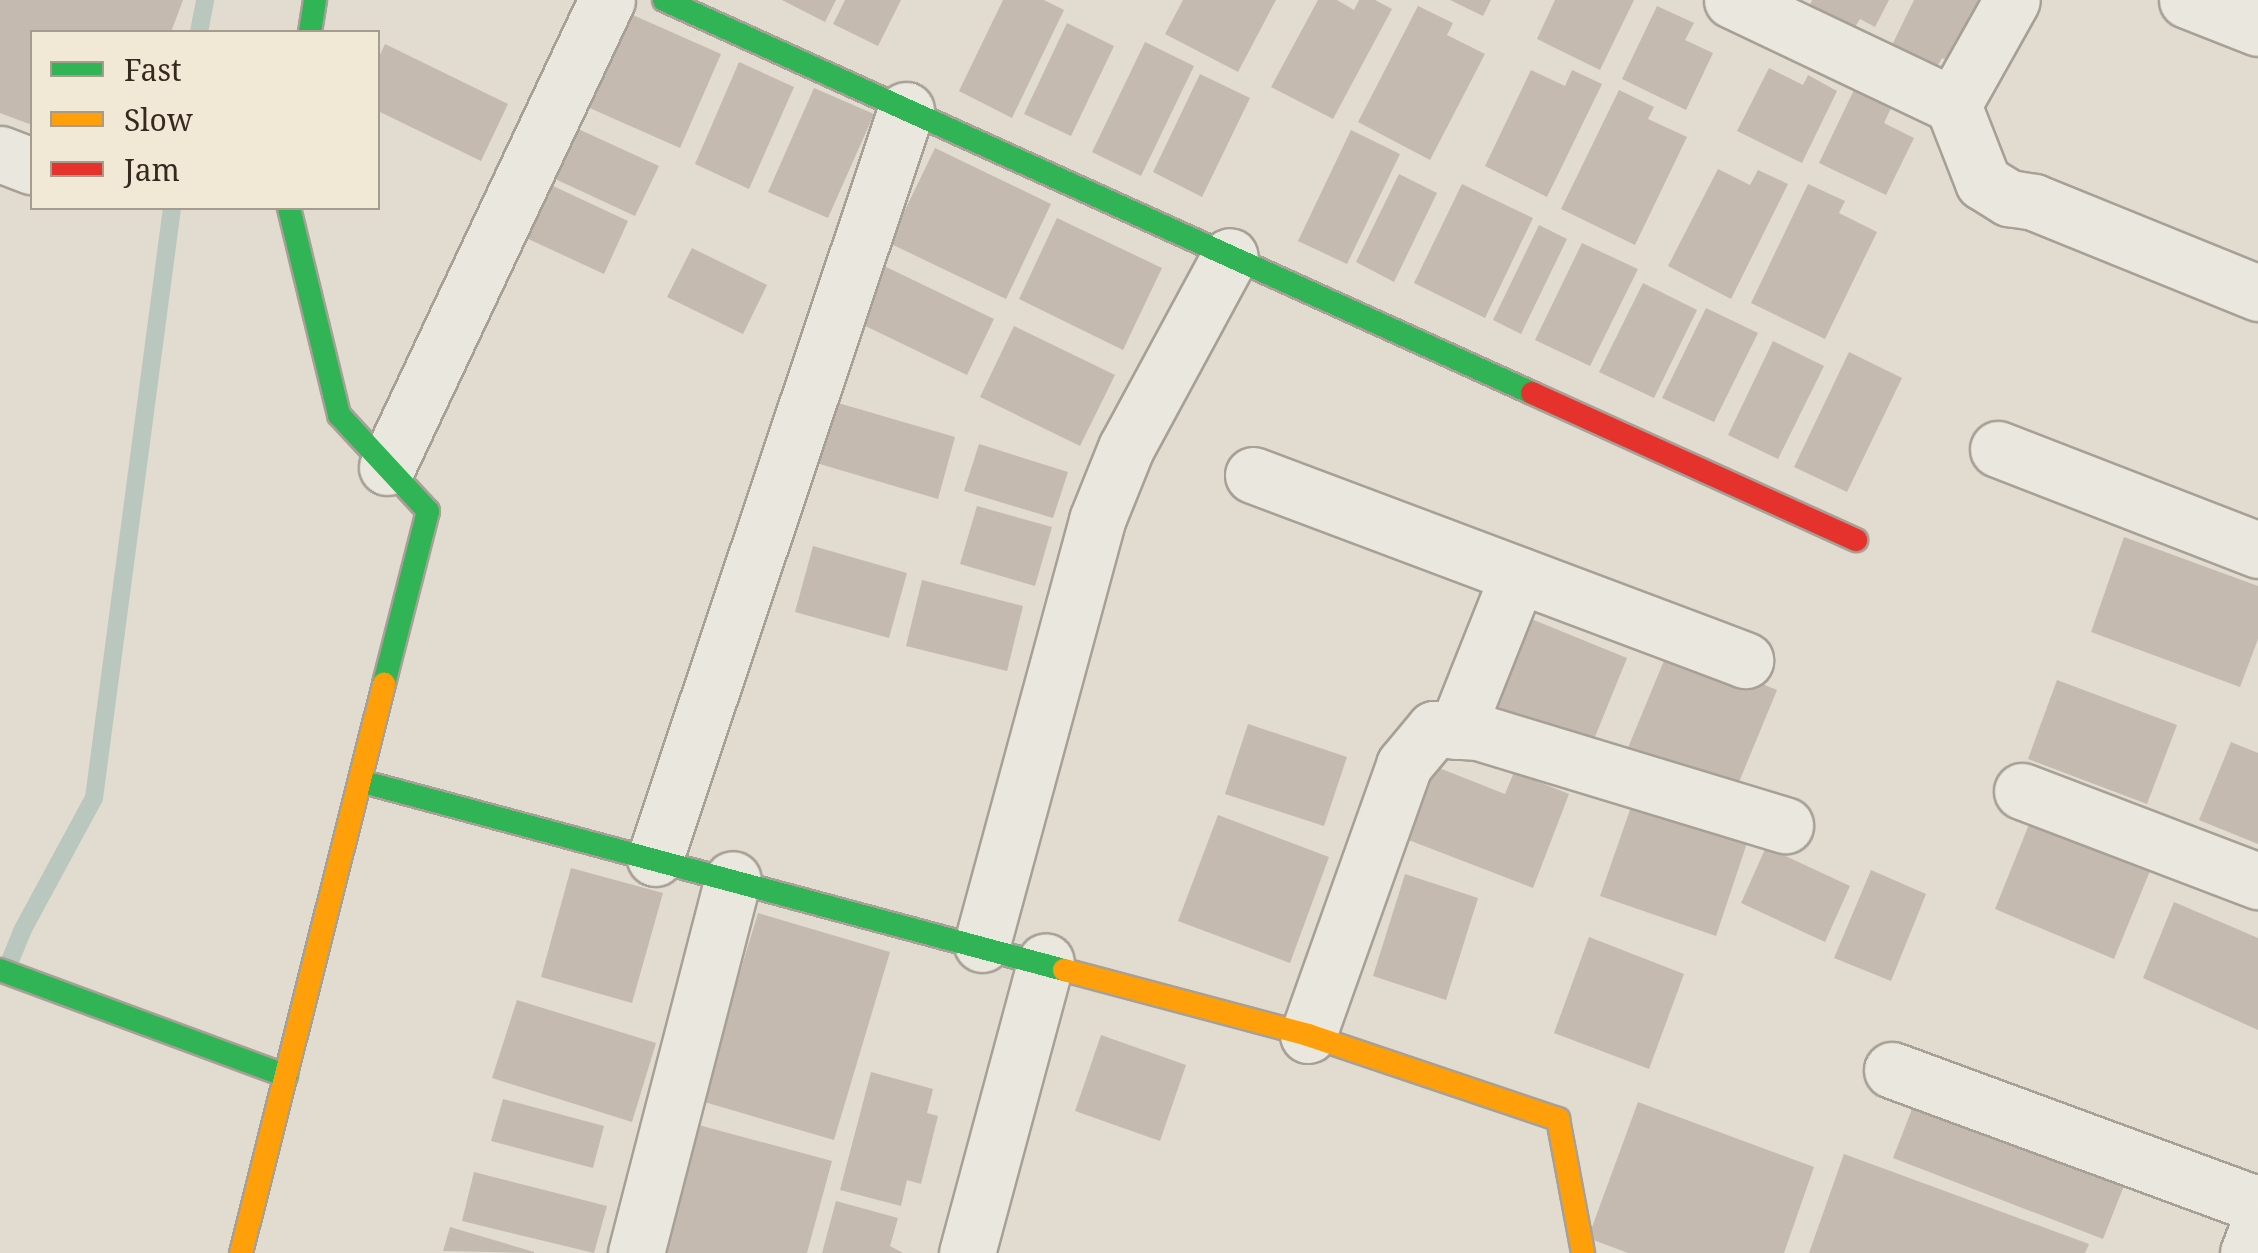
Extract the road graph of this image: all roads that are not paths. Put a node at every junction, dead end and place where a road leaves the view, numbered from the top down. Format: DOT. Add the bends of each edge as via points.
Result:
graph roads {
  1 [pos="315,0"];
  2 [pos="607,0"];
  3 [pos="664,0"];
  4 [pos="2012,0"];
  5 [pos="2187,0"];
  6 [pos="1766,7"];
  7 [pos="2258,28"];
  8 [pos="310,30"];
  9 [pos="1953,105"];
  10 [pos="906,110"];
  11 [pos="0,154"];
  12 [pos="30,165"];
  13 [pos="289,210"];
  14 [pos="1230,256"];
  15 [pos="2258,293"];
  16 [pos="1998,449"];
  17 [pos="387,467"];
  18 [pos="1254,475"];
  19 [pos="1856,540"];
  20 [pos="2258,550"];
  21 [pos="1518,575"];
  22 [pos="1745,660"];
  23 [pos="1456,730"];
  24 [pos="360,780"];
  25 [pos="2022,791"];
  26 [pos="1785,825"];
  27 [pos="655,858"];
  28 [pos="734,879"];
  29 [pos="2258,881"];
  30 [pos="982,944"];
  31 [pos="1046,961"];
  32 [pos="12,974"];
  33 [pos="1308,1035"];
  34 [pos="1892,1070"];
  35 [pos="286,1076"];
  36 [pos="2258,1205"];
  37 [pos="2258,1228"];
  38 [pos="241,1253"];
  39 [pos="636,1253"];
  40 [pos="967,1253"];
  41 [pos="1583,1253"];
  42 [pos="2248,1253"];
  1 -- 8 [label="street"];
  2 -- 17 [label="street"];
  3 -- 10 [label="street"];
  4 -- 9 [label="street"];
  5 -- 7 [label="street"];
  6 -- 9 [label="street"];
  9 -- 15 [label="street" via="1982,182 2008,198 2034,202"];
  10 -- 14 [label="street"];
  10 -- 27 [label="street"];
  11 -- 12 [label="street"];
  13 -- 17 [label="street" via="339,416"];
  14 -- 19 [label="street"];
  14 -- 30 [label="street" via="1126,448 1097,520"];
  16 -- 20 [label="street"];
  17 -- 24 [label="street" via="428,512"];
  18 -- 21 [label="street"];
  21 -- 22 [label="street"];
  21 -- 23 [label="street"];
  23 -- 26 [label="street"];
  23 -- 33 [label="street" via="1434,730 1404,765"];
  24 -- 27 [label="street"];
  24 -- 35 [label="street"];
  25 -- 29 [label="street"];
  27 -- 28 [label="street"];
  28 -- 30 [label="street"];
  28 -- 39 [label="street"];
  30 -- 31 [label="street"];
  31 -- 33 [label="street"];
  31 -- 40 [label="street"];
  32 -- 35 [label="street"];
  33 -- 41 [label="street" via="1558,1120"];
  34 -- 36 [label="street"];
  35 -- 38 [label="street"];
  37 -- 42 [label="street"];
}
